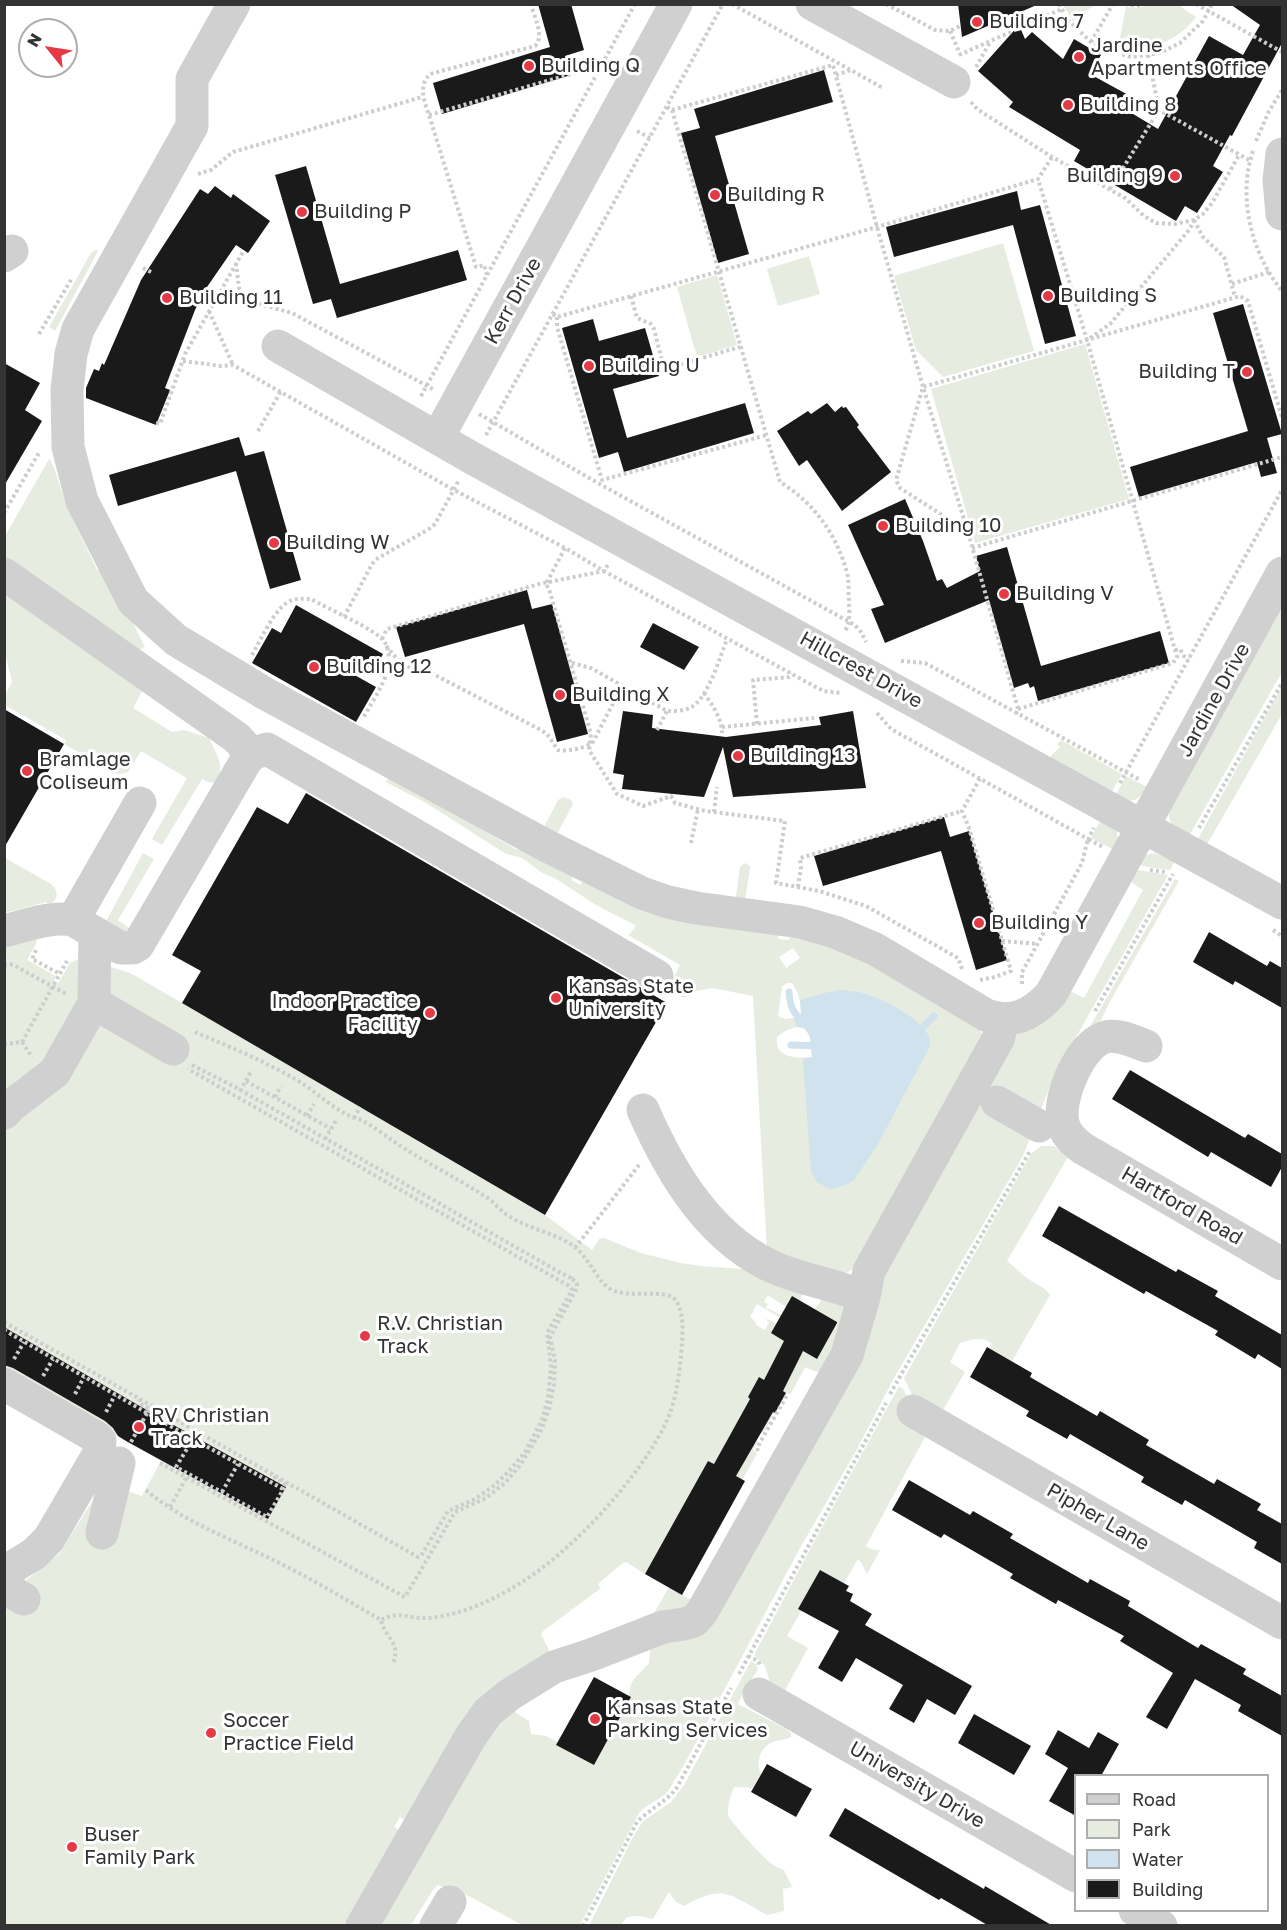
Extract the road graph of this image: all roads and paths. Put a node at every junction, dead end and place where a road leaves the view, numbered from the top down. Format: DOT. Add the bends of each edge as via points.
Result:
graph roads {
  1 [pos="234,4"];
  2 [pos="531,4"];
  3 [pos="635,4"];
  4 [pos="676,4"];
  5 [pos="723,4"];
  6 [pos="732,4"];
  7 [pos="812,4"];
  8 [pos="886,4"];
  9 [pos="1113,4"];
  10 [pos="1125,4"];
  11 [pos="1142,4"];
  12 [pos="1196,4"];
  13 [pos="1212,4"];
  14 [pos="1061,7"];
  15 [pos="1209,10"];
  16 [pos="960,26"];
  17 [pos="950,30"];
  18 [pos="1091,42"];
  19 [pos="1282,52"];
  20 [pos="1148,55"];
  21 [pos="852,70"];
  22 [pos="951,70"];
  23 [pos="599,72"];
  24 [pos="836,75"];
  25 [pos="883,87"];
  26 [pos="422,97"];
  27 [pos="667,107"];
  28 [pos="672,110"];
  29 [pos="1159,110"];
  30 [pos="429,115"];
  31 [pos="1282,154"];
  32 [pos="1239,155"];
  33 [pos="1052,157"];
  34 [pos="1249,161"];
  35 [pos="194,175"];
  36 [pos="1038,179"];
  37 [pos="1110,189"];
  38 [pos="1282,214"];
  39 [pos="1194,220"];
  40 [pos="877,227"];
  41 [pos="244,250"];
  42 [pos="236,262"];
  43 [pos="718,272"];
  44 [pos="1269,272"];
  45 [pos="488,275"];
  46 [pos="1232,284"];
  47 [pos="217,296"];
  48 [pos="632,296"];
  49 [pos="1235,297"];
  50 [pos="201,299"];
  51 [pos="245,300"];
  52 [pos="210,308"];
  53 [pos="555,315"];
  54 [pos="1087,340"];
  55 [pos="278,346"];
  56 [pos="740,347"];
  57 [pos="183,361"];
  58 [pos="233,365"];
  59 [pos="427,386"];
  60 [pos="923,387"];
  61 [pos="280,391"];
  62 [pos="457,402"];
  63 [pos="1282,418"];
  64 [pos="407,421"];
  65 [pos="493,422"];
  66 [pos="156,423"];
  67 [pos="258,431"];
  68 [pos="767,435"];
  69 [pos="438,437"];
  70 [pos="1282,457"];
  71 [pos="472,458"];
  72 [pos="36,459"];
  73 [pos="601,482"];
  74 [pos="454,490"];
  75 [pos="1282,490"];
  76 [pos="1132,501"];
  77 [pos="4,513"];
  78 [pos="968,532"];
  79 [pos="565,548"];
  80 [pos="972,548"];
  81 [pos="604,571"];
  82 [pos="4,574"];
  83 [pos="1281,580"];
  84 [pos="546,584"];
  85 [pos="344,617"];
  86 [pos="850,623"];
  87 [pos="382,639"];
  88 [pos="727,639"];
  89 [pos="386,646"];
  90 [pos="868,648"];
  91 [pos="1175,650"];
  92 [pos="250,658"];
  93 [pos="1189,659"];
  94 [pos="893,660"];
  95 [pos="571,663"];
  96 [pos="792,674"];
  97 [pos="1282,683"];
  98 [pos="622,686"];
  99 [pos="849,692"];
  100 [pos="704,693"];
  101 [pos="873,706"];
  102 [pos="667,711"];
  103 [pos="1017,711"];
  104 [pos="814,718"];
  105 [pos="362,720"];
  106 [pos="757,724"];
  107 [pos="722,727"];
  108 [pos="657,730"];
  109 [pos="722,733"];
  110 [pos="590,745"];
  111 [pos="252,754"];
  112 [pos="1126,772"];
  113 [pos="980,778"];
  114 [pos="1148,785"];
  115 [pos="717,787"];
  116 [pos="1117,788"];
  117 [pos="140,803"];
  118 [pos="698,809"];
  119 [pos="962,811"];
  120 [pos="714,812"];
  121 [pos="1096,824"];
  122 [pos="1144,826"];
  123 [pos="1199,828"];
  124 [pos="1088,839"];
  125 [pos="691,843"];
  126 [pos="798,887"];
  127 [pos="1282,903"];
  128 [pos="84,926"];
  129 [pos="4,931"];
  130 [pos="1002,941"];
  131 [pos="1038,944"];
  132 [pos="37,948"];
  133 [pos="68,959"];
  134 [pos="4,965"];
  135 [pos="60,974"];
  136 [pos="966,975"];
  137 [pos="657,976"];
  138 [pos="973,979"];
  139 [pos="52,987"];
  140 [pos="83,1000"];
  141 [pos="1013,1006"];
  142 [pos="4,1044"];
  143 [pos="1146,1046"];
  144 [pos="182,1048"];
  145 [pos="252,1070"];
  146 [pos="201,1073"];
  147 [pos="246,1081"];
  148 [pos="281,1086"];
  149 [pos="240,1090"];
  150 [pos="275,1097"];
  151 [pos="997,1102"];
  152 [pos="314,1104"];
  153 [pos="360,1107"];
  154 [pos="643,1110"];
  155 [pos="4,1113"];
  156 [pos="307,1116"];
  157 [pos="354,1118"];
  158 [pos="337,1119"];
  159 [pos="1039,1126"];
  160 [pos="331,1129"];
  161 [pos="326,1139"];
  162 [pos="657,1142"];
  163 [pos="575,1248"];
  164 [pos="1282,1264"];
  165 [pos="571,1278"];
  166 [pos="567,1285"];
  167 [pos="864,1297"];
  168 [pos="4,1322"];
  169 [pos="4,1330"];
  170 [pos="24,1342"];
  171 [pos="53,1359"];
  172 [pos="7,1375"];
  173 [pos="84,1377"];
  174 [pos="38,1384"];
  175 [pos="115,1395"];
  176 [pos="787,1395"];
  177 [pos="140,1400"];
  178 [pos="70,1403"];
  179 [pos="913,1411"];
  180 [pos="147,1414"];
  181 [pos="101,1421"];
  182 [pos="193,1439"];
  183 [pos="758,1451"];
  184 [pos="131,1463"];
  185 [pos="238,1463"];
  186 [pos="275,1475"];
  187 [pos="186,1478"];
  188 [pos="283,1489"];
  189 [pos="222,1492"];
  190 [pos="170,1507"];
  191 [pos="102,1533"];
  192 [pos="4,1572"];
  193 [pos="381,1620"];
  194 [pos="1282,1623"];
  195 [pos="392,1665"];
  196 [pos="759,1694"];
  197 [pos="1074,1875"];
  198 [pos="1137,1912"];
  199 [pos="362,1926"];
  200 [pos="1161,1926"];
  1 -- 141 [label="street" via="192,79 192,126 78,329 71,354 68,447 82,501 133,601 176,640 266,694 642,893 696,908 800,922 835,932 875,949 986,1015"];
  2 -- 26 [label="path" via="540,35 535,46 430,74 424,79"];
  3 -- 23 [label="path"];
  4 -- 62 [label="street, Kerr Drive"];
  5 -- 27 [label="path"];
  6 -- 21 [label="path"];
  7 -- 22 [label="street"];
  8 -- 17 [label="path" via="935,30"];
  9 -- 18 [label="path"];
  10 -- 11 [label="path"];
  12 -- 15 [label="path"];
  13 -- 15 [label="path"];
  14 -- 18 [label="path" via="1072,25"];
  14 -- 22 [label="path"];
  15 -- 19 [label="path"];
  15 -- 20 [label="path" via="1180,43"];
  16 -- 17 [label="path"];
  17 -- 22 [label="path"];
  18 -- 20 [label="path" via="1116,54"];
  20 -- 29 [label="path"];
  21 -- 24 [label="path"];
  21 -- 25 [label="path"];
  22 -- 33 [label="path" via="977,109"];
  23 -- 30 [label="path" via="592,68"];
  23 -- 45 [label="path"];
  24 -- 28 [label="path" via="833,65"];
  24 -- 40 [label="path"];
  26 -- 30 [label="path"];
  26 -- 35 [label="path" via="232,152 211,170"];
  27 -- 28 [label="path"];
  27 -- 53 [label="path"];
  28 -- 43 [label="path"];
  29 -- 32 [label="path"];
  29 -- 37 [label="path"];
  30 -- 45 [label="path" via="476,267 484,265"];
  31 -- 38 [label="street"];
  32 -- 34 [label="path"];
  32 -- 39 [label="path" via="1212,203"];
  33 -- 36 [label="path"];
  33 -- 37 [label="path"];
  36 -- 40 [label="path"];
  36 -- 54 [label="path"];
  37 -- 39 [label="path" via="1156,223"];
  39 -- 46 [label="path" via="1203,237 1224,257"];
  39 -- 54 [label="path" via="1110,324"];
  40 -- 43 [label="path"];
  40 -- 60 [label="path"];
  41 -- 42 [label="path"];
  42 -- 47 [label="path"];
  42 -- 51 [label="path" via="239,288"];
  43 -- 48 [label="path"];
  43 -- 56 [label="path"];
  44 -- 46 [label="path"];
  45 -- 59 [label="path"];
  46 -- 49 [label="path"];
  47 -- 51 [label="path"];
  47 -- 52 [label="path"];
  48 -- 53 [label="path"];
  48 -- 56 [label="path" via="637,318 654,329 664,369"];
  49 -- 54 [label="path"];
  49 -- 63 [label="path" via="1248,301"];
  50 -- 52 [label="path"];
  51 -- 59 [label="path" via="292,313"];
  52 -- 57 [label="path"];
  52 -- 58 [label="path"];
  53 -- 65 [label="path"];
  53 -- 73 [label="path"];
  54 -- 60 [label="path"];
  54 -- 76 [label="path"];
  55 -- 64 [label="street"];
  56 -- 68 [label="path"];
  57 -- 58 [label="path"];
  57 -- 66 [label="path" via="160,424"];
  58 -- 61 [label="path"];
  59 -- 62 [label="path"];
  59 -- 64 [label="path"];
  60 -- 78 [label="path"];
  60 -- 78 [label="path" via="896,480 900,488"];
  61 -- 67 [label="path"];
  61 -- 74 [label="path"];
  62 -- 65 [label="path"];
  62 -- 69 [label="street, Kerr Drive"];
  64 -- 69 [label="street"];
  65 -- 71 [label="path"];
  65 -- 73 [label="path"];
  68 -- 73 [label="path"];
  68 -- 86 [label="path" via="780,482 819,515 837,548 848,578"];
  69 -- 71 [label="street, Hillcrest Drive"];
  70 -- 76 [label="path"];
  71 -- 74 [label="path"];
  71 -- 122 [label="street, Hillcrest Drive"];
  72 -- 77 [label="path"];
  73 -- 86 [label="path"];
  74 -- 79 [label="path"];
  74 -- 85 [label="path" via="435,524 372,564"];
  75 -- 93 [label="path"];
  76 -- 80 [label="path"];
  76 -- 91 [label="path"];
  78 -- 80 [label="path"];
  79 -- 81 [label="path"];
  79 -- 84 [label="path"];
  80 -- 103 [label="path"];
  81 -- 84 [label="path"];
  81 -- 88 [label="path"];
  82 -- 111 [label="street" via="237,738"];
  83 -- 122 [label="street, Jardine Drive"];
  84 -- 87 [label="path" via="387,629"];
  84 -- 95 [label="path"];
  85 -- 87 [label="path"];
  85 -- 92 [label="path" via="311,599 289,601 279,609"];
  86 -- 90 [label="path" via="858,628"];
  87 -- 89 [label="path"];
  88 -- 96 [label="path"];
  88 -- 100 [label="path"];
  89 -- 105 [label="path" via="388,668"];
  89 -- 110 [label="path" via="406,666 433,674 541,730 558,750"];
  91 -- 93 [label="path" via="1180,649"];
  91 -- 103 [label="path" via="1173,663"];
  93 -- 112 [label="path"];
  94 -- 103 [label="path" via="925,663"];
  95 -- 98 [label="path" via="591,668"];
  95 -- 110 [label="path" via="591,734"];
  96 -- 99 [label="path" via="823,691"];
  96 -- 106 [label="path" via="753,680"];
  97 -- 123 [label="path"];
  98 -- 102 [label="path"];
  98 -- 110 [label="path"];
  100 -- 102 [label="path" via="689,708"];
  100 -- 107 [label="path"];
  101 -- 113 [label="path" via="891,729"];
  102 -- 108 [label="path"];
  103 -- 112 [label="path" via="1057,739"];
  104 -- 106 [label="path"];
  106 -- 107 [label="path"];
  107 -- 109 [label="path"];
  110 -- 118 [label="path" via="589,750 617,794 643,806 671,796 675,803"];
  111 -- 128 [label="street" via="138,945 121,948"];
  111 -- 137 [label="street" via="267,749 276,753"];
  112 -- 114 [label="path"];
  112 -- 116 [label="path"];
  113 -- 119 [label="path"];
  113 -- 124 [label="path"];
  115 -- 120 [label="path"];
  117 -- 128 [label="street"];
  118 -- 120 [label="path"];
  118 -- 125 [label="path"];
  119 -- 126 [label="path" via="800,858"];
  119 -- 130 [label="path"];
  120 -- 126 [label="path" via="785,821 776,883"];
  121 -- 124 [label="path"];
  122 -- 127 [label="street, Hillcrest Drive"];
  122 -- 141 [label="street, Jardine Drive" via="1051,994 1024,1016"];
  124 -- 131 [label="path" via="1082,863"];
  126 -- 136 [label="path" via="843,898 884,915 958,958"];
  128 -- 129 [label="street" via="66,919"];
  128 -- 140 [label="street"];
  130 -- 131 [label="path"];
  130 -- 138 [label="path" via="1011,971"];
  131 -- 141 [label="path" via="1022,972"];
  132 -- 135 [label="path" via="32,959"];
  133 -- 135 [label="path"];
  134 -- 139 [label="path" via="17,967"];
  135 -- 139 [label="path"];
  139 -- 140 [label="path"];
  139 -- 142 [label="path" via="22,1042"];
  140 -- 144 [label="street"];
  140 -- 155 [label="street" via="55,1072"];
  141 -- 167 [label="street" via="869,1271"];
  143 -- 164 [label="street, Hartford Road" via="1107,1036 1083,1056 1070,1077 1061,1109 1068,1135 1082,1148"];
  144 -- 146 [label="path"];
  144 -- 146 [label="path" via="180,1059"];
  144 -- 157 [label="path" via="272,1066"];
  145 -- 147 [label="path"];
  146 -- 149 [label="path"];
  146 -- 166 [label="path"];
  147 -- 149 [label="path"];
  147 -- 150 [label="path"];
  148 -- 150 [label="path"];
  149 -- 161 [label="path"];
  150 -- 156 [label="path"];
  151 -- 159 [label="street"];
  152 -- 156 [label="path"];
  153 -- 157 [label="path"];
  154 -- 162 [label="street"];
  156 -- 160 [label="path"];
  157 -- 163 [label="path" via="492,1201 505,1214"];
  158 -- 160 [label="path"];
  160 -- 161 [label="path"];
  161 -- 165 [label="path"];
  162 -- 163 [label="path"];
  162 -- 167 [label="street" via="686,1188 726,1238 779,1270"];
  163 -- 193 [label="path" via="606,1286 619,1294 665,1294 675,1298 679,1305 683,1335 680,1367 665,1424 642,1463 602,1511 527,1579 459,1612 429,1618 396,1614"];
  165 -- 166 [label="path"];
  165 -- 187 [label="path" via="577,1288 550,1337 555,1360 554,1385 540,1433 505,1483 486,1498 455,1512 405,1597"];
  166 -- 186 [label="path" via="572,1290 546,1335 551,1379 536,1433 518,1462 495,1485 448,1511 420,1557"];
  167 -- 199 [label="street" via="847,1355 702,1612 694,1621 663,1627 554,1666 488,1713"];
  168 -- 177 [label="path"];
  169 -- 170 [label="path"];
  170 -- 171 [label="path"];
  170 -- 172 [label="path"];
  171 -- 173 [label="path"];
  171 -- 174 [label="path"];
  172 -- 184 [label="street"];
  173 -- 175 [label="path"];
  173 -- 178 [label="path"];
  175 -- 180 [label="path"];
  175 -- 181 [label="path"];
  176 -- 183 [label="path" via="760,1438"];
  177 -- 180 [label="path" via="150,1409"];
  177 -- 186 [label="path"];
  179 -- 194 [label="street, Pipher Lane"];
  180 -- 182 [label="path"];
  180 -- 184 [label="path"];
  182 -- 185 [label="path"];
  182 -- 189 [label="path" via="177,1467"];
  184 -- 187 [label="path"];
  184 -- 190 [label="path"];
  184 -- 191 [label="street"];
  184 -- 192 [label="street" via="34,1554"];
  185 -- 188 [label="path"];
  185 -- 189 [label="path"];
  186 -- 188 [label="path" via="286,1485"];
  187 -- 190 [label="path"];
  188 -- 189 [label="path" via="267,1517"];
  190 -- 193 [label="path"];
  193 -- 195 [label="path" via="395,1650"];
  196 -- 197 [label="street, University Drive"];
  198 -- 200 [label="street"];
}
